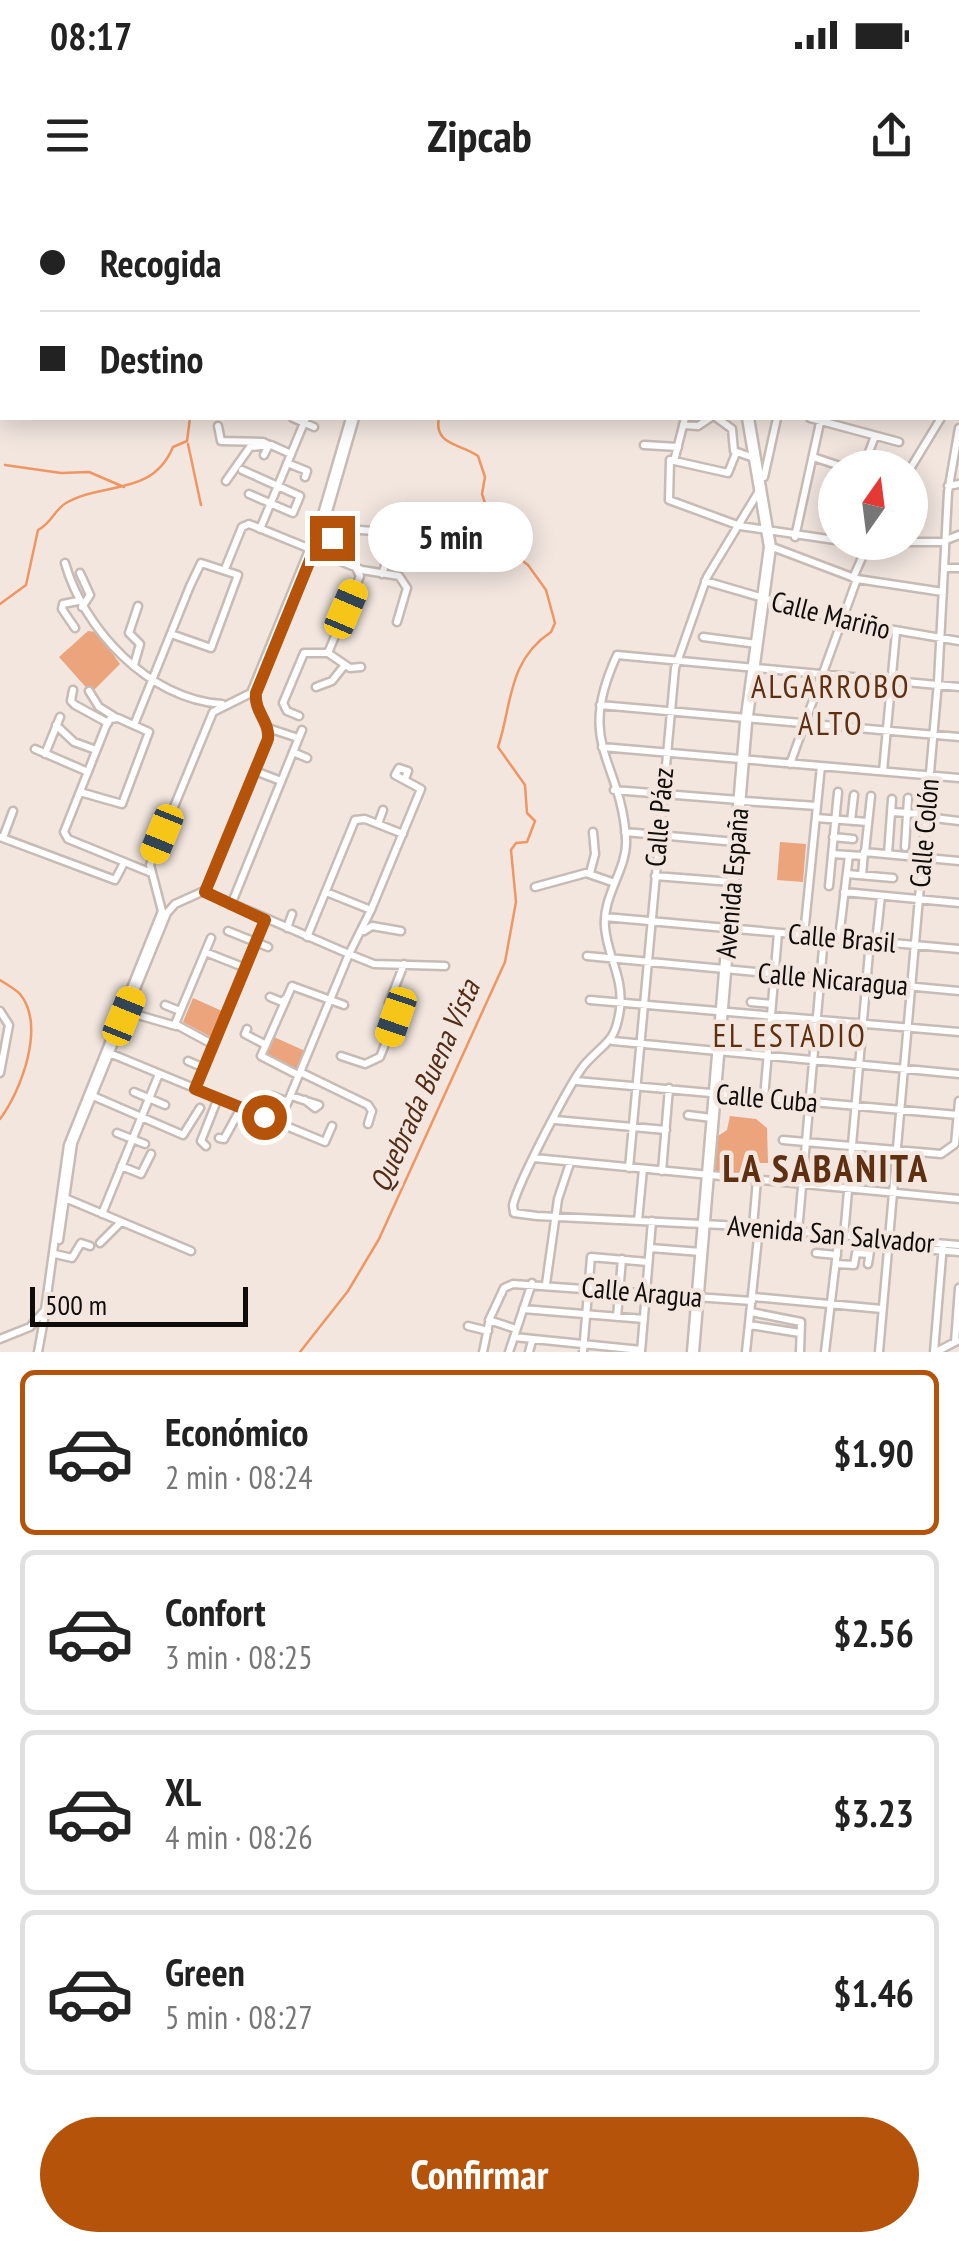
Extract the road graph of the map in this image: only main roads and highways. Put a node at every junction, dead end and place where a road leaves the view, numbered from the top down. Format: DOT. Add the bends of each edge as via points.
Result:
graph roads {
  1 [pos="750,420"];
  2 [pos="750,420"];
  3 [pos="762,482"];
  4 [pos="772,533"];
  5 [pos="766,600"];
  6 [pos="756,669"];
  7 [pos="742,800"];
  8 [pos="731,928"];
  9 [pos="717,1093"];
  10 [pos="710,1175"];
  11 [pos="706,1224"];
  12 [pos="700,1297"];
  13 [pos="695,1352"];
  1 -- 3 [label="main road, Avenida España"];
  2 -- 3 [label="main road, Avenida España"];
  3 -- 4 [label="main road, Avenida España"];
  4 -- 5 [label="main road, Avenida España"];
  4 -- 5 [label="main road, Avenida España"];
  5 -- 6 [label="main road, Avenida España"];
  5 -- 6 [label="main road, Avenida España"];
  6 -- 7 [label="main road, Avenida España"];
  7 -- 8 [label="main road, Avenida España"];
  7 -- 8 [label="main road, Avenida España"];
  8 -- 9 [label="main road, Avenida España"];
  9 -- 10 [label="main road, Avenida España"];
  9 -- 10 [label="main road, Avenida España"];
  10 -- 11 [label="main road, Avenida España"];
  11 -- 12 [label="main road, Avenida España"];
  11 -- 12 [label="main road, Avenida España"];
  12 -- 13 [label="main road, Avenida España"];
}
